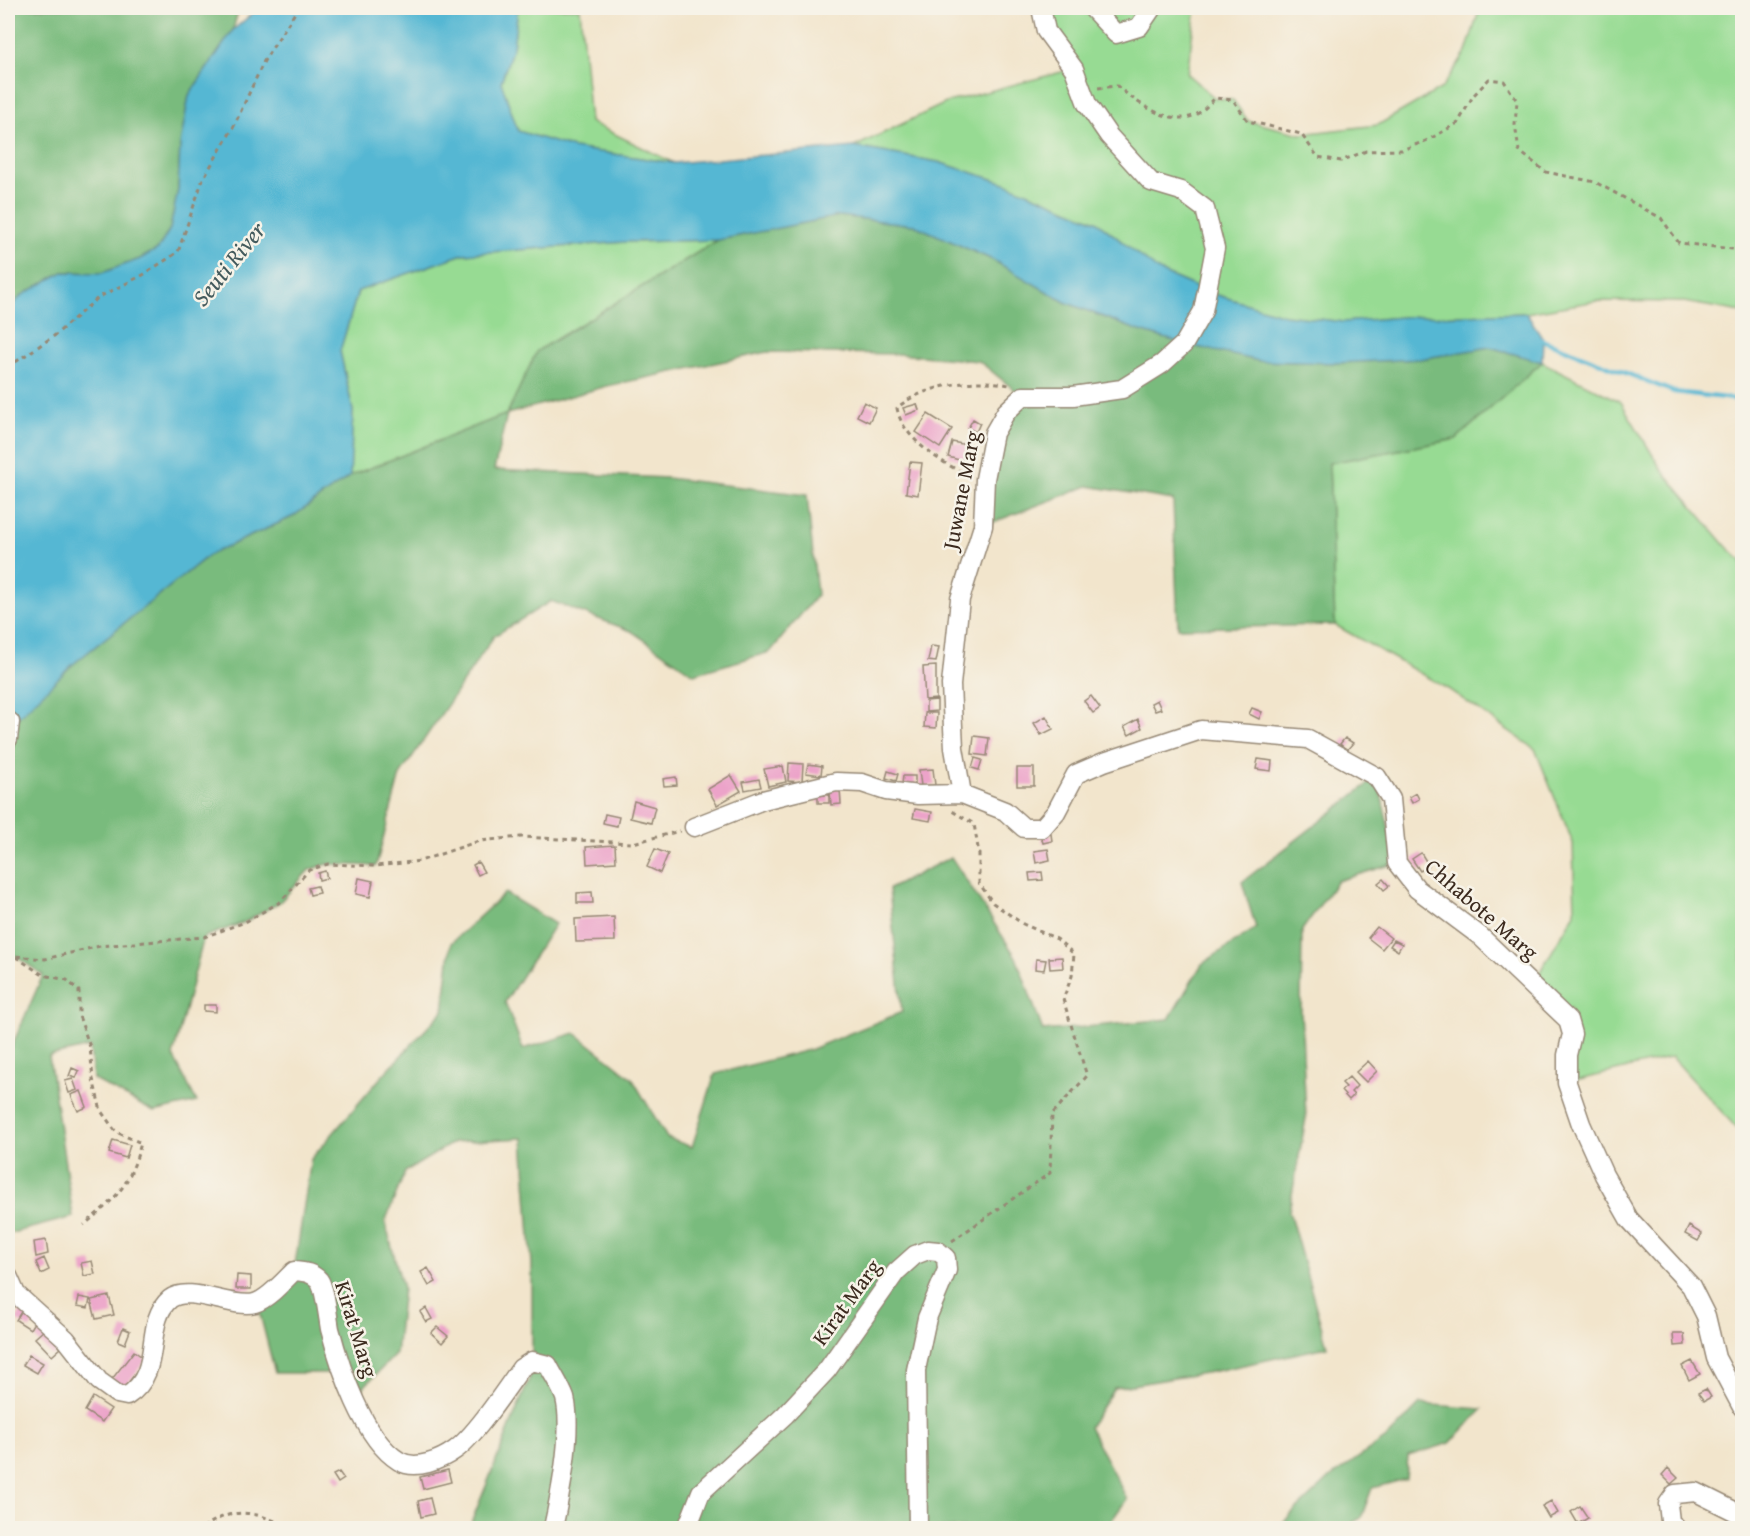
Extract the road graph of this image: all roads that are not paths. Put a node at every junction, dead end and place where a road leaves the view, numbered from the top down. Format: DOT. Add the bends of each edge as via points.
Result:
graph roads {
  1 [pos="1041,8"];
  2 [pos="1092,8"];
  3 [pos="1152,8"];
  4 [pos="962,794"];
  5 [pos="694,827"];
  6 [pos="8,1276"];
  7 [pos="1743,1407"];
  8 [pos="1743,1515"];
  9 [pos="553,1528"];
  10 [pos="687,1528"];
  11 [pos="918,1528"];
  12 [pos="1676,1528"];
  1 -- 4 [label="street, Juwane Marg" via="1046,31 1074,69 1087,104 1109,136 1151,182 1180,191 1205,209 1215,248 1203,310 1184,344 1162,364 1122,388 1073,396 1023,396 1006,412 994,433 983,526 960,598 951,685 954,748"];
  2 -- 3 [label="street" via="1116,34 1138,27"];
  4 -- 5 [label="street, Chhabote Marg" via="918,795 862,783 836,782 763,800"];
  4 -- 7 [label="street, Chhabote Marg" via="1005,811 1024,828 1042,828 1056,812 1076,774 1201,730 1308,739 1377,777 1391,799 1397,863 1417,889 1480,936 1568,1020 1572,1034 1567,1083 1604,1175 1629,1219 1691,1286 1706,1316 1716,1358"];
  6 -- 9 [label="street, Kirat Marg" via="16,1294 66,1339 99,1381 127,1396 138,1389 147,1374 158,1313 171,1298 188,1294 237,1304 256,1302 294,1271 309,1272 320,1282 352,1399 385,1448 400,1461 413,1465 437,1461 457,1449 521,1368 532,1361 548,1365 564,1396 567,1412 561,1491"];
  8 -- 12 [label="street" via="1696,1492 1675,1494 1668,1504 1670,1521"];
  10 -- 11 [label="street, Kirat Marg" via="701,1492 785,1415 826,1370 896,1272 915,1255 928,1250 938,1251 946,1258 947,1270 927,1318 916,1370"];
}
